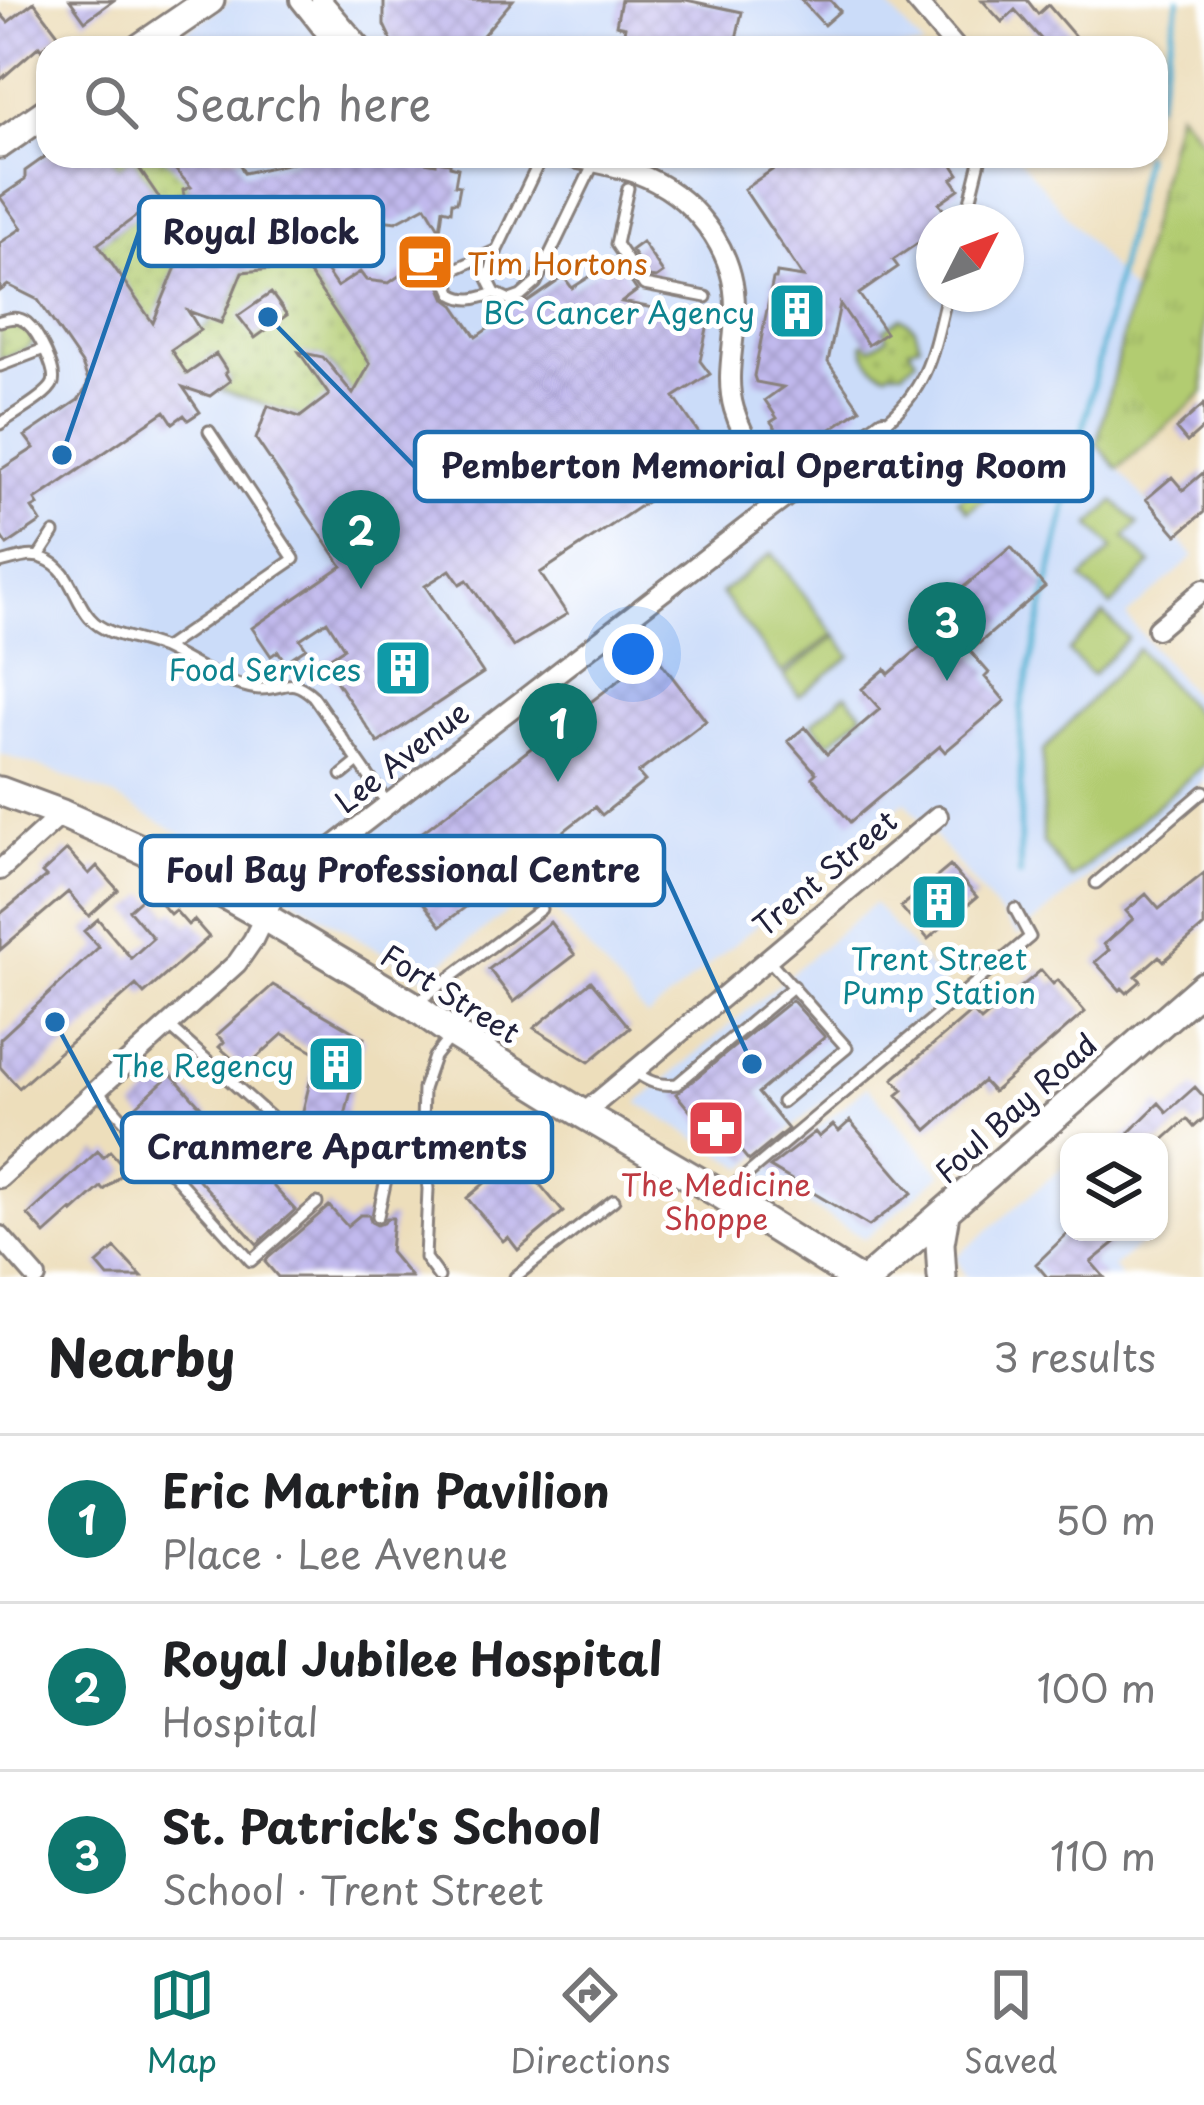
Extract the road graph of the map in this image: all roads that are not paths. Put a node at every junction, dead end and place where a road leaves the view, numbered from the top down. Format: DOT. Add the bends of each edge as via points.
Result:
graph roads {
  1 [pos="210,0"];
  2 [pos="300,0"];
  3 [pos="321,0"];
  4 [pos="915,0"];
  5 [pos="158,36"];
  6 [pos="328,36"];
  7 [pos="352,36"];
  8 [pos="946,36"];
  9 [pos="36,119"];
  10 [pos="0,144"];
  11 [pos="536,168"];
  12 [pos="592,168"];
  13 [pos="618,168"];
  14 [pos="979,168"];
  15 [pos="628,188"];
  16 [pos="970,204"];
  17 [pos="497,250"];
  18 [pos="494,293"];
  19 [pos="706,297"];
  20 [pos="943,312"];
  21 [pos="0,321"];
  22 [pos="44,350"];
  23 [pos="0,366"];
  24 [pos="0,424"];
  25 [pos="883,424"];
  26 [pos="209,431"];
  27 [pos="787,496"];
  28 [pos="54,533"];
  29 [pos="39,556"];
  30 [pos="0,562"];
  31 [pos="81,572"];
  32 [pos="68,580"];
  33 [pos="1204,589"];
  34 [pos="1157,629"];
  35 [pos="165,648"];
  36 [pos="179,657"];
  37 [pos="166,668"];
  38 [pos="227,680"];
  39 [pos="274,688"];
  40 [pos="217,689"];
  41 [pos="276,705"];
  42 [pos="332,724"];
  43 [pos="318,734"];
  44 [pos="358,763"];
  45 [pos="343,775"];
  46 [pos="0,791"];
  47 [pos="1204,791"];
  48 [pos="388,804"];
  49 [pos="62,814"];
  50 [pos="938,816"];
  51 [pos="0,870"];
  52 [pos="1096,883"];
  53 [pos="541,909"];
  54 [pos="1015,909"];
  55 [pos="263,916"];
  56 [pos="767,958"];
  57 [pos="794,986"];
  58 [pos="1204,986"];
  59 [pos="414,1006"];
  60 [pos="168,1025"];
  61 [pos="452,1034"];
  62 [pos="634,1071"];
  63 [pos="97,1090"];
  64 [pos="782,1102"];
  65 [pos="583,1114"];
  66 [pos="422,1126"];
  67 [pos="337,1163"];
  68 [pos="0,1178"];
  69 [pos="722,1195"];
  70 [pos="614,1200"];
  71 [pos="317,1203"];
  72 [pos="945,1214"];
  73 [pos="378,1216"];
  74 [pos="0,1236"];
  75 [pos="36,1277"];
  76 [pos="439,1277"];
  77 [pos="515,1277"];
  78 [pos="853,1277"];
  79 [pos="870,1277"];
  80 [pos="942,1277"];
  1 -- 5 [label="main road"];
  2 -- 6 [label="street"];
  3 -- 7 [label="street"];
  4 -- 8 [label="street"];
  9 -- 10 [label="main road"];
  11 -- 17 [label="lane"];
  12 -- 18 [label="lane" via="536,283 515,300"];
  13 -- 27 [label="street" via="667,188 700,217 724,256 735,301 733,406 755,455"];
  14 -- 16 [label="lane"];
  15 -- 19 [label="lane" via="616,244 644,285"];
  17 -- 18 [label="lane" via="488,279"];
  17 -- 18 [label="lane" via="446,278 465,300"];
  20 -- 25 [label="lane" via="927,371"];
  21 -- 22 [label="lane" via="28,323"];
  22 -- 23 [label="lane"];
  22 -- 24 [label="lane" via="54,372 50,388"];
  25 -- 27 [label="street, Lee Avenue"];
  26 -- 35 [label="lane" via="294,559"];
  27 -- 48 [label="street, Lee Avenue"];
  28 -- 29 [label="lane"];
  29 -- 30 [label="lane"];
  29 -- 32 [label="lane"];
  31 -- 32 [label="lane"];
  32 -- 35 [label="lane" via="90,619"];
  33 -- 34 [label="street"];
  35 -- 36 [label="lane"];
  36 -- 37 [label="lane"];
  36 -- 38 [label="lane"];
  38 -- 39 [label="lane"];
  38 -- 40 [label="lane"];
  39 -- 41 [label="lane"];
  39 -- 42 [label="lane" via="299,685"];
  42 -- 43 [label="lane"];
  42 -- 44 [label="lane"];
  44 -- 45 [label="lane"];
  44 -- 48 [label="lane"];
  46 -- 49 [label="main road, Fort Street"];
  47 -- 52 [label="lane"];
  48 -- 55 [label="street, Lee Avenue" via="277,890"];
  49 -- 51 [label="street"];
  49 -- 55 [label="main road, Fort Street"];
  50 -- 56 [label="street, Trent Street"];
  53 -- 59 [label="lane"];
  54 -- 69 [label="lane" via="1030,937"];
  55 -- 59 [label="main road, Fort Street"];
  55 -- 60 [label="street, Lee Avenue" via="237,963"];
  56 -- 57 [label="lane"];
  56 -- 62 [label="street, Trent Street"];
  57 -- 62 [label="lane" via="677,1084 656,1084"];
  57 -- 64 [label="lane" via="847,1048"];
  58 -- 72 [label="main road, Foul Bay Road"];
  59 -- 61 [label="main road, Fort Street"];
  60 -- 63 [label="street, Lee Avenue"];
  60 -- 67 [label="lane" via="270,1118"];
  61 -- 65 [label="main road, Fort Street"];
  61 -- 66 [label="lane" via="427,1072"];
  62 -- 65 [label="street, Trent Street"];
  63 -- 68 [label="street, Lee Avenue"];
  63 -- 71 [label="lane" via="251,1262"];
  65 -- 69 [label="main road, Fort Street"];
  66 -- 73 [label="lane" via="407,1129 390,1160"];
  66 -- 76 [label="lane" via="425,1258"];
  69 -- 78 [label="main road, Fort Street"];
  70 -- 77 [label="lane"];
  72 -- 79 [label="main road, Foul Bay Road"];
  72 -- 80 [label="main road"];
  74 -- 75 [label="street"];
}
